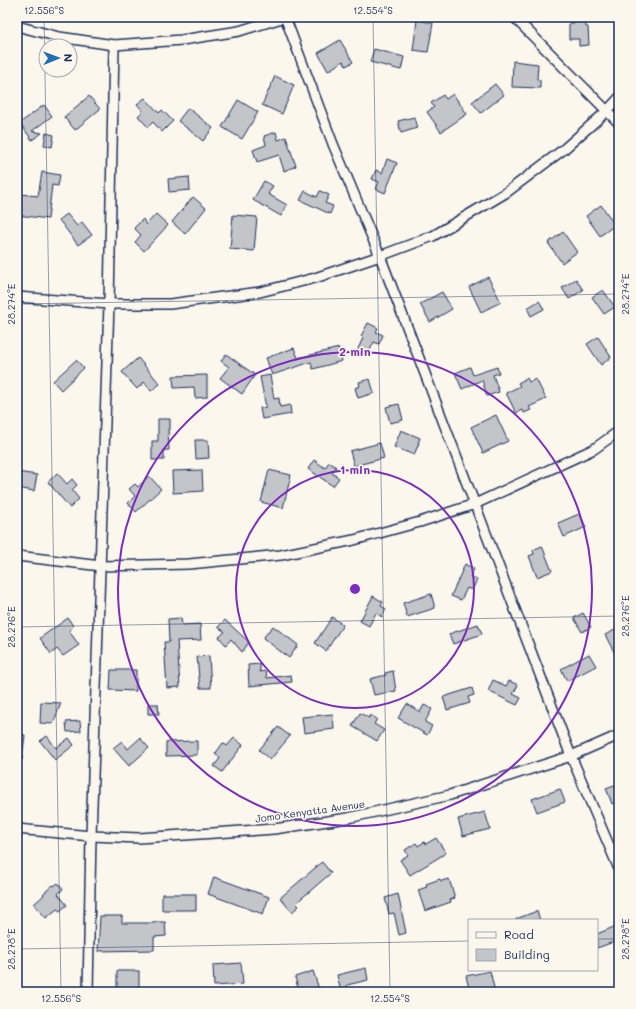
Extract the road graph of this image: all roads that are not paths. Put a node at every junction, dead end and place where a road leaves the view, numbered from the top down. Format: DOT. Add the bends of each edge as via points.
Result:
graph roads {
  1 [pos="285,17"];
  2 [pos="514,17"];
  3 [pos="17,26"];
  4 [pos="114,45"];
  5 [pos="619,98"];
  6 [pos="608,111"];
  7 [pos="619,123"];
  8 [pos="380,256"];
  9 [pos="17,297"];
  10 [pos="109,304"];
  11 [pos="619,431"];
  12 [pos="475,504"];
  13 [pos="17,556"];
  14 [pos="101,566"];
  15 [pos="619,735"];
  16 [pos="571,756"];
  17 [pos="17,828"];
  18 [pos="91,836"];
  19 [pos="618,865"];
  20 [pos="88,992"];
  1 -- 4 [label="street" via="239,31 182,40"];
  1 -- 8 [label="street" via="333,144"];
  2 -- 6 [label="street"];
  3 -- 4 [label="street" via="59,37"];
  4 -- 10 [label="street"];
  5 -- 6 [label="street"];
  6 -- 7 [label="street"];
  6 -- 8 [label="street" via="564,149 507,192 433,236"];
  8 -- 10 [label="street" via="315,278 260,292 170,304"];
  8 -- 12 [label="street"];
  9 -- 10 [label="street"];
  10 -- 14 [label="street"];
  11 -- 12 [label="street" via="594,449"];
  12 -- 14 [label="street" via="354,540 281,555 189,564"];
  12 -- 16 [label="street"];
  13 -- 14 [label="street"];
  14 -- 18 [label="street"];
  15 -- 16 [label="street, Jomo Kenyatta Avenue"];
  16 -- 18 [label="street, Jomo Kenyatta Avenue" via="450,795 348,818 274,829 139,838"];
  16 -- 19 [label="street"];
  17 -- 18 [label="street, Jomo Kenyatta Avenue"];
  18 -- 20 [label="street"];
}
